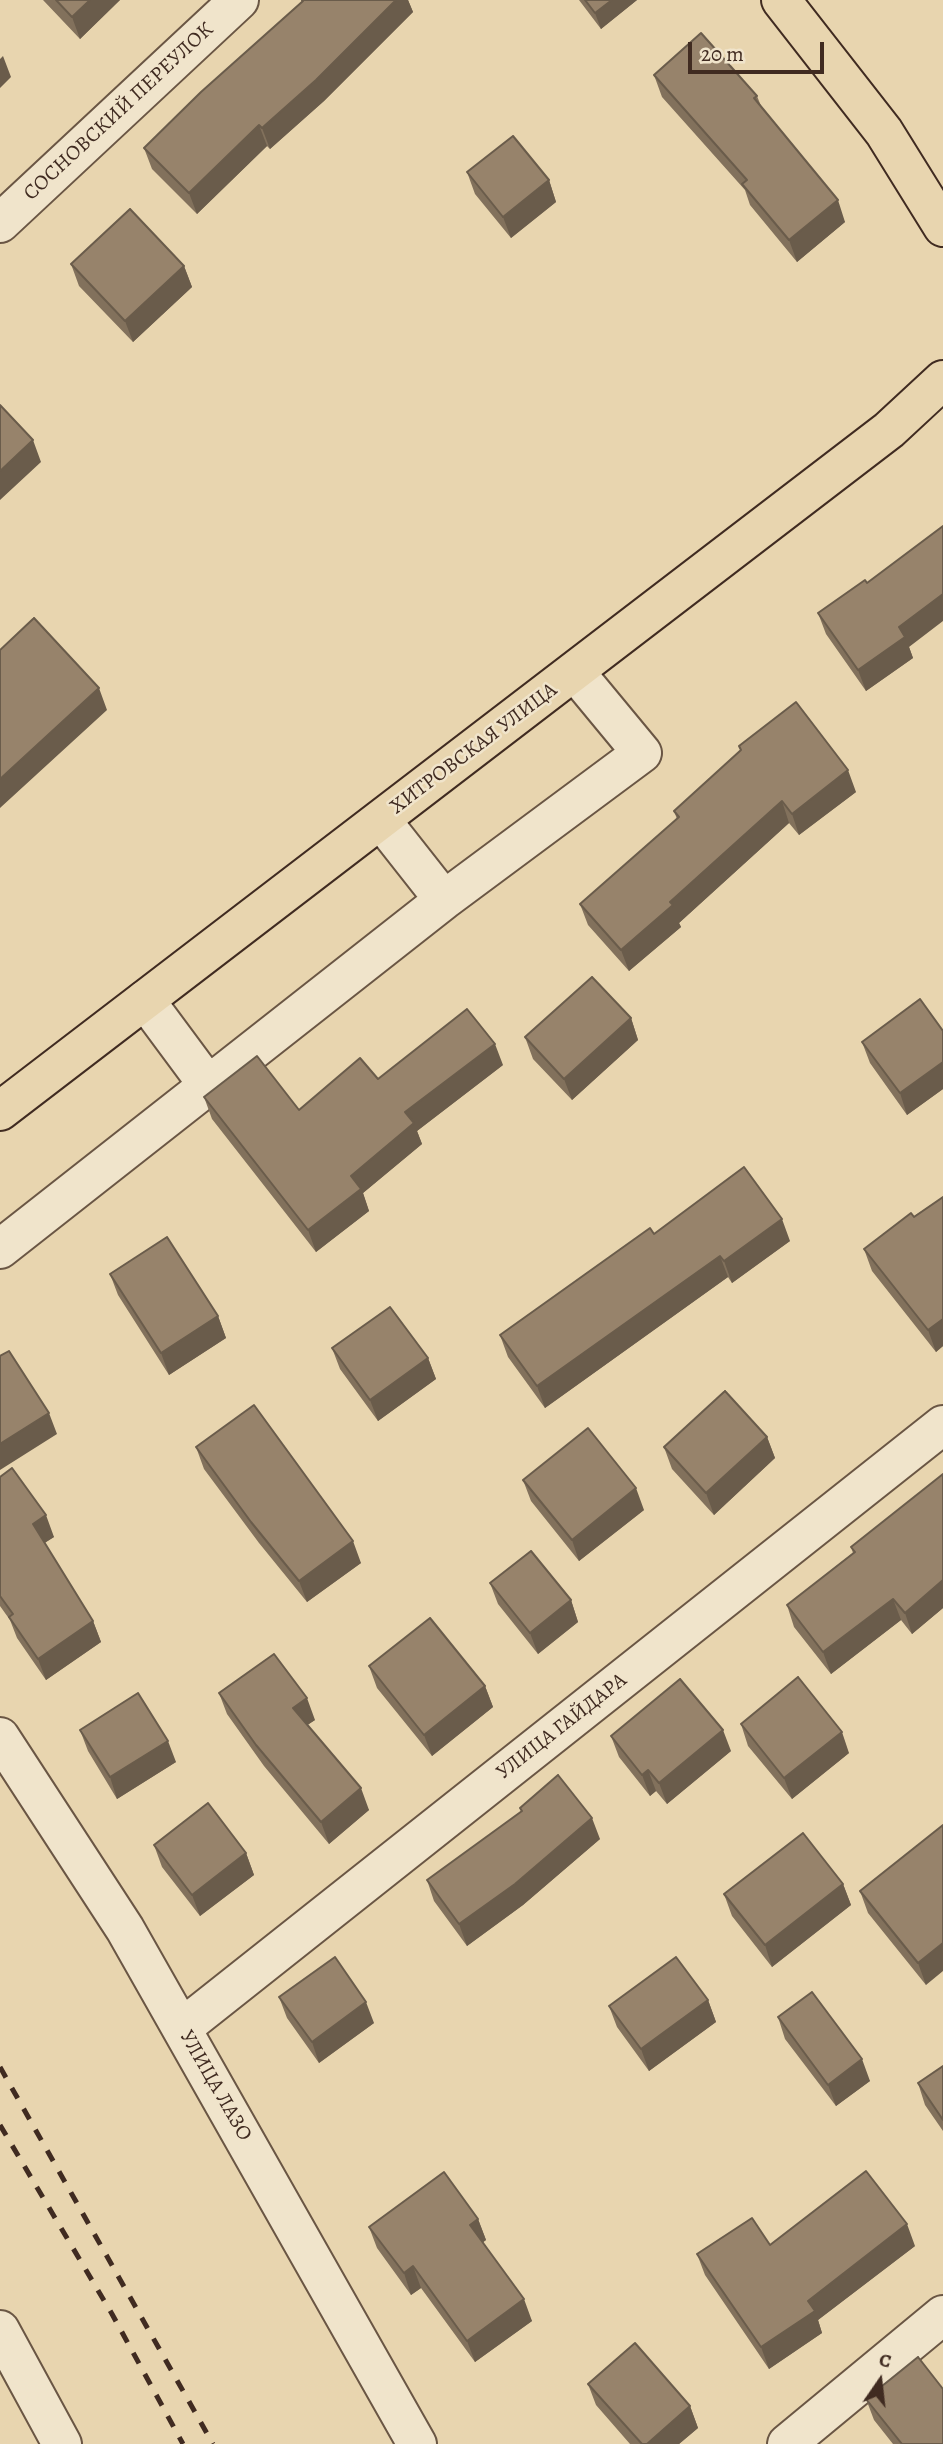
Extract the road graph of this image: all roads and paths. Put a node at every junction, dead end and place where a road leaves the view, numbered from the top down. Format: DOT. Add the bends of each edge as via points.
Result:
graph roads {
  1 [pos="239,0"];
  2 [pos="781,0"];
  3 [pos="0,223"];
  4 [pos="943,227"];
  5 [pos="943,380"];
  6 [pos="575,672"];
  7 [pos="381,820"];
  8 [pos="444,900"];
  9 [pos="145,1000"];
  10 [pos="208,1085"];
  11 [pos="0,1111"];
  12 [pos="0,1250"];
  13 [pos="943,1425"];
  14 [pos="0,1737"];
  15 [pos="182,2028"];
  16 [pos="943,2315"];
  17 [pos="0,2330"];
  18 [pos="62,2444"];
  19 [pos="417,2444"];
  20 [pos="787,2444"];
  1 -- 3 [label="street, СОСНОВСКИЙ ПЕРЕУЛОК"];
  2 -- 4 [label="main road" via="884,132"];
  5 -- 6 [label="main road, ХИТРОВСКАЯ УЛИЦА" via="889,430"];
  6 -- 7 [label="main road, ХИТРОВСКАЯ УЛИЦА"];
  6 -- 8 [label="street" via="642,753"];
  7 -- 8 [label="street"];
  7 -- 9 [label="main road, ХИТРОВСКАЯ УЛИЦА"];
  8 -- 10 [label="street"];
  9 -- 10 [label="street"];
  9 -- 11 [label="main road, ХИТРОВСКАЯ УЛИЦА"];
  10 -- 12 [label="street"];
  13 -- 15 [label="street, УЛИЦА ГАЙДАРА"];
  14 -- 15 [label="street, УЛИЦА ЛАЗО" via="125,1929"];
  15 -- 19 [label="street, УЛИЦА ЛАЗО"];
  16 -- 20 [label="street"];
  17 -- 18 [label="street"];
}
